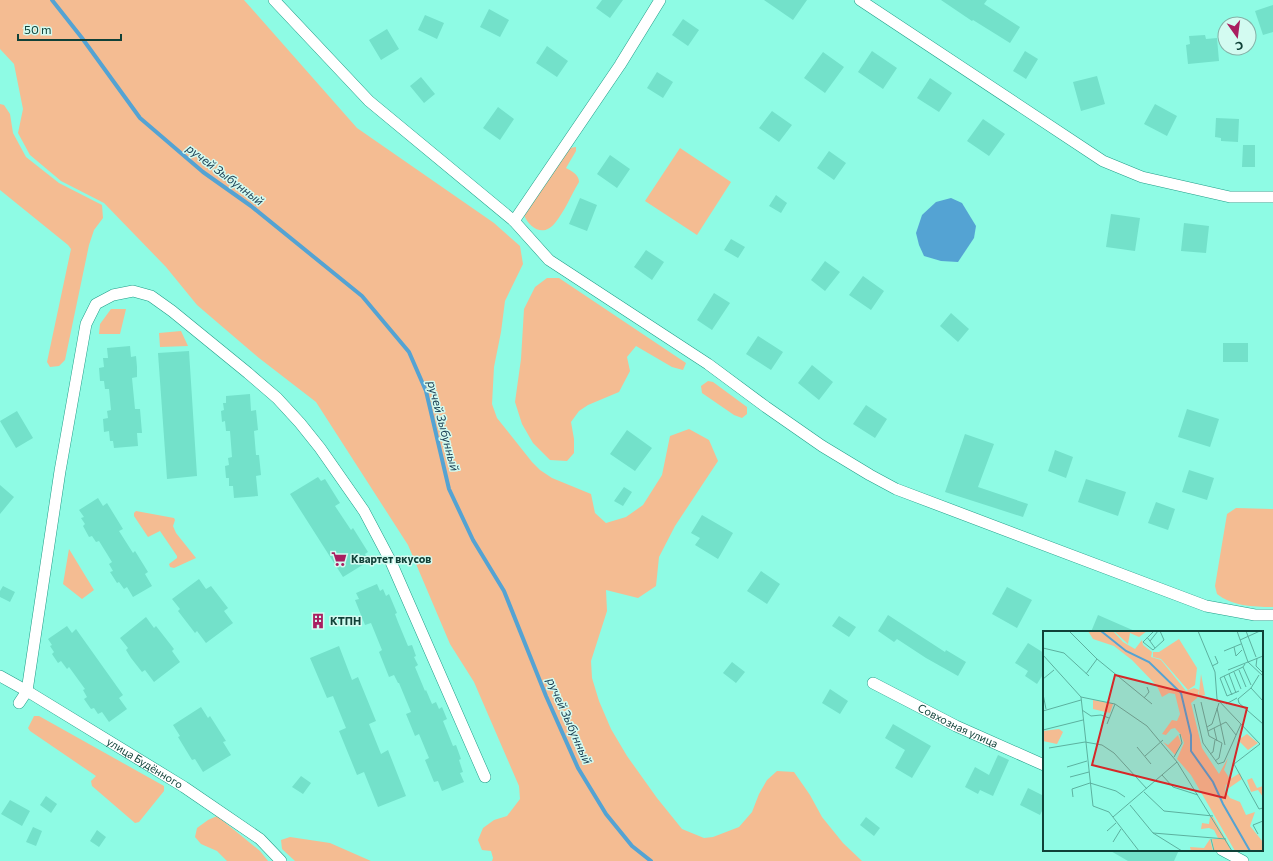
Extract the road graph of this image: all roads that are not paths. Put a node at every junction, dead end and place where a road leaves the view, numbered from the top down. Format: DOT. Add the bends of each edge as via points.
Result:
graph roads {
  1 [pos="274,0"];
  2 [pos="660,0"];
  3 [pos="860,0"];
  4 [pos="1273,197"];
  5 [pos="514,221"];
  6 [pos="1273,615"];
  7 [pos="0,676"];
  8 [pos="873,683"];
  9 [pos="27,691"];
  10 [pos="19,703"];
  11 [pos="1043,765"];
  12 [pos="485,777"];
  13 [pos="1224,851"];
  14 [pos="281,861"];
  15 [pos="1243,861"];
  1 -- 5 [label="street" via="369,101"];
  2 -- 5 [label="street" via="620,65"];
  3 -- 4 [label="street" via="1103,161 1142,177 1230,197"];
  5 -- 6 [label="street" via="549,260 708,364 822,446 896,489 1206,606 1256,616"];
  7 -- 9 [label="street, улица Будённого"];
  8 -- 11 [label="street, Совхозная улица" via="956,726"];
  9 -- 10 [label="street"];
  9 -- 12 [label="street" via="60,471 86,324 96,304 113,295 133,291 151,296 248,373 277,398 320,448 364,511 391,562"];
  9 -- 14 [label="street, улица Будённого" via="184,787 260,839"];
  13 -- 15 [label="street"];
}
